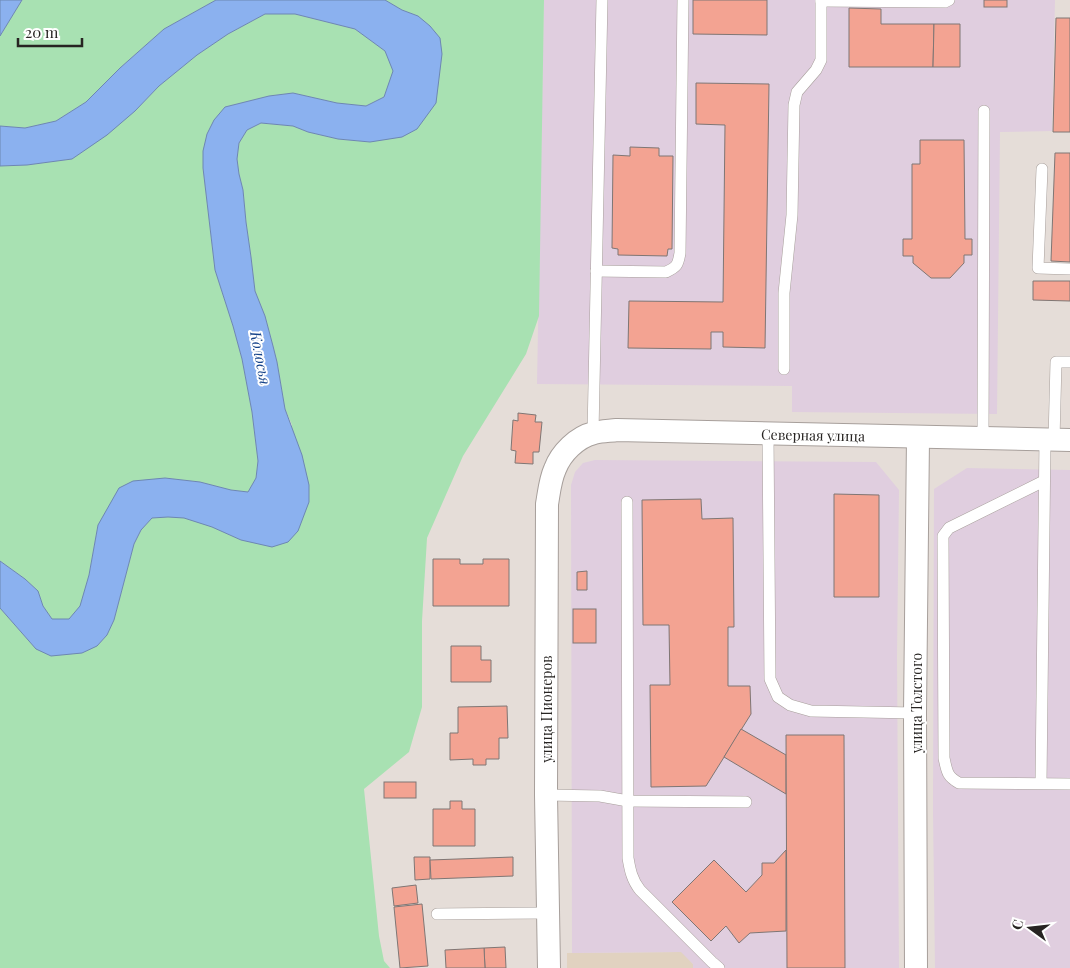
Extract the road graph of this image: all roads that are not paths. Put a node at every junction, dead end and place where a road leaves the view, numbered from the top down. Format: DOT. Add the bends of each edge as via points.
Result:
graph roads {
  1 [pos="602,0"];
  2 [pos="682,0"];
  3 [pos="949,0"];
  4 [pos="822,1"];
  5 [pos="984,112"];
  6 [pos="1042,169"];
  7 [pos="1070,269"];
  8 [pos="596,271"];
  9 [pos="1070,362"];
  10 [pos="784,369"];
  11 [pos="593,433"];
  12 [pos="768,434"];
  13 [pos="918,438"];
  14 [pos="983,438"];
  15 [pos="1056,440"];
  16 [pos="564,453"];
  17 [pos="1044,481"];
  18 [pos="627,502"];
  19 [pos="916,713"];
  20 [pos="1041,783"];
  21 [pos="1070,784"];
  22 [pos="546,795"];
  23 [pos="628,801"];
  24 [pos="746,802"];
  25 [pos="548,913"];
  26 [pos="437,914"];
  27 [pos="549,968"];
  28 [pos="719,968"];
  29 [pos="916,968"];
  1 -- 8 [label="lane"];
  2 -- 8 [label="lane" via="678,263 666,272"];
  3 -- 4 [label="lane"];
  4 -- 10 [label="lane" via="822,60 797,92 794,105 792,215 784,294"];
  5 -- 14 [label="lane"];
  6 -- 7 [label="lane" via="1038,268"];
  8 -- 11 [label="lane"];
  9 -- 15 [label="lane" via="1056,362"];
  11 -- 12 [label="street, Северная улица" via="617,430"];
  11 -- 16 [label="street, Северная улица" via="577,440"];
  12 -- 13 [label="street, Северная улица"];
  12 -- 19 [label="lane" via="770,679 778,697 790,705 811,711"];
  13 -- 14 [label="street, Северная улица"];
  13 -- 19 [label="street, улица Толстого"];
  14 -- 15 [label="street, Северная улица"];
  15 -- 17 [label="lane"];
  16 -- 22 [label="street, улица Пионеров" via="555,469 547,504"];
  17 -- 20 [label="lane"];
  17 -- 20 [label="lane" via="948,528 943,536 946,770 951,779 959,783"];
  18 -- 23 [label="lane"];
  19 -- 29 [label="street, улица Толстого"];
  20 -- 21 [label="lane"];
  22 -- 23 [label="lane" via="600,796"];
  22 -- 25 [label="street, улица Пионеров"];
  23 -- 24 [label="lane"];
  23 -- 28 [label="lane" via="628,858 634,882"];
  25 -- 26 [label="lane"];
  25 -- 27 [label="street, улица Пионеров"];
}
